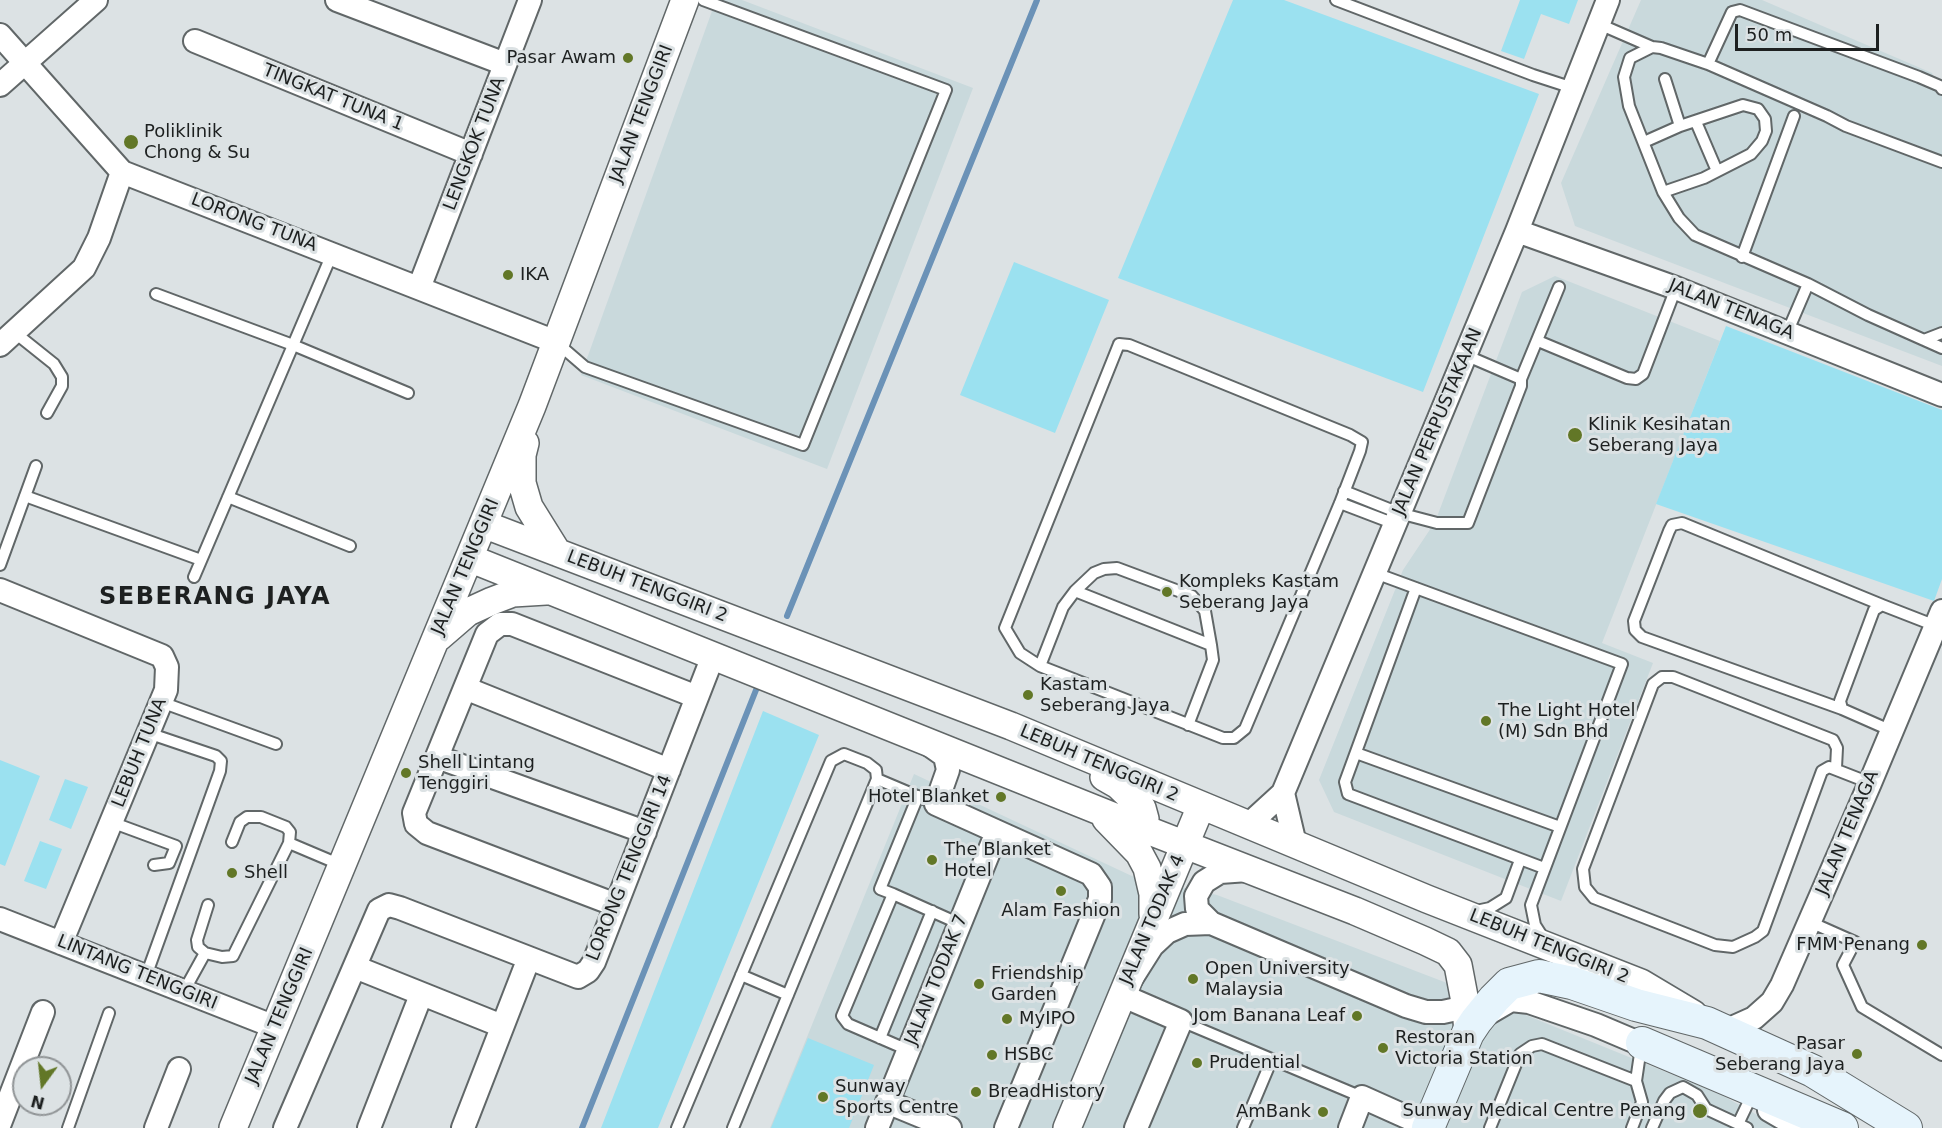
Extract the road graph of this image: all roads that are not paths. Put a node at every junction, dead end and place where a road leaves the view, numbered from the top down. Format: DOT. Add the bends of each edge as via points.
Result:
graph roads {
  1 [pos="96,0"];
  2 [pos="337,0"];
  3 [pos="530,0"];
  4 [pos="685,0"];
  5 [pos="703,0"];
  6 [pos="1336,0"];
  7 [pos="1608,0"];
  8 [pos="1599,24"];
  9 [pos="0,35"];
  10 [pos="195,41"];
  11 [pos="1652,47"];
  12 [pos="25,62"];
  13 [pos="505,64"];
  14 [pos="1708,64"];
  15 [pos="1665,79"];
  16 [pos="0,85"];
  17 [pos="1573,88"];
  18 [pos="1942,89"];
  19 [pos="1794,116"];
  20 [pos="1696,122"];
  21 [pos="1680,126"];
  22 [pos="1644,142"];
  23 [pos="471,154"];
  24 [pos="1942,162"];
  25 [pos="1718,171"];
  26 [pos="122,172"];
  27 [pos="1663,192"];
  28 [pos="1517,231"];
  29 [pos="332,254"];
  30 [pos="1742,257"];
  31 [pos="1808,284"];
  32 [pos="1559,287"];
  33 [pos="419,288"];
  34 [pos="1676,288"];
  35 [pos="156,294"];
  36 [pos="1787,333"];
  37 [pos="1942,333"];
  38 [pos="7,339"];
  39 [pos="1924,340"];
  40 [pos="1538,341"];
  41 [pos="556,342"];
  42 [pos="293,345"];
  43 [pos="1942,348"];
  44 [pos="1465,355"];
  45 [pos="1521,379"];
  46 [pos="408,393"];
  47 [pos="1942,396"];
  48 [pos="532,406"];
  49 [pos="46,413"];
  50 [pos="36,466"];
  51 [pos="1344,491"];
  52 [pos="25,496"];
  53 [pos="228,497"];
  54 [pos="1340,503"];
  55 [pos="1397,519"];
  56 [pos="483,524"];
  57 [pos="351,546"];
  58 [pos="545,548"];
  59 [pos="469,558"];
  60 [pos="201,560"];
  61 [pos="0,565"];
  62 [pos="1375,573"];
  63 [pos="194,577"];
  64 [pos="1416,588"];
  65 [pos="0,590"];
  66 [pos="550,591"];
  67 [pos="1075,591"];
  68 [pos="1882,604"];
  69 [pos="1939,618"];
  70 [pos="435,641"];
  71 [pos="1211,645"];
  72 [pos="714,656"];
  73 [pos="1040,666"];
  74 [pos="465,688"];
  75 [pos="698,697"];
  76 [pos="161,702"];
  77 [pos="1842,709"];
  78 [pos="1188,725"];
  79 [pos="1011,726"];
  80 [pos="1892,731"];
  81 [pos="148,733"];
  82 [pos="922,740"];
  83 [pos="276,744"];
  84 [pos="1356,753"];
  85 [pos="437,757"];
  86 [pos="1836,768"];
  87 [pos="669,770"];
  88 [pos="877,779"];
  89 [pos="1870,783"];
  90 [pos="1284,793"];
  91 [pos="927,800"];
  92 [pos="1201,806"];
  93 [pos="1096,809"];
  94 [pos="111,822"];
  95 [pos="1248,825"];
  96 [pos="1560,827"];
  97 [pos="1142,828"];
  98 [pos="645,832"];
  99 [pos="997,832"];
  100 [pos="232,842"];
  101 [pos="288,843"];
  102 [pos="1185,844"];
  103 [pos="1295,844"];
  104 [pos="1520,860"];
  105 [pos="154,865"];
  106 [pos="342,865"];
  107 [pos="1544,868"];
  108 [pos="1248,870"];
  109 [pos="893,894"];
  110 [pos="208,905"];
  111 [pos="616,905"];
  112 [pos="932,911"];
  113 [pos="1463,913"];
  114 [pos="1153,918"];
  115 [pos="0,919"];
  116 [pos="1810,922"];
  117 [pos="1211,923"];
  118 [pos="960,924"];
  119 [pos="61,943"];
  120 [pos="1550,947"];
  121 [pos="205,953"];
  122 [pos="529,958"];
  123 [pos="355,967"];
  124 [pos="741,975"];
  125 [pos="146,976"];
  126 [pos="184,991"];
  127 [pos="421,995"];
  128 [pos="788,995"];
  129 [pos="1121,995"];
  130 [pos="43,1012"];
  131 [pos="109,1013"];
  132 [pos="1470,1020"];
  133 [pos="1181,1021"];
  134 [pos="502,1026"];
  135 [pos="275,1027"];
  136 [pos="1716,1027"];
  137 [pos="880,1038"];
  138 [pos="1642,1043"];
  139 [pos="908,1050"];
  140 [pos="1942,1055"];
  141 [pos="1272,1059"];
  142 [pos="178,1070"];
  143 [pos="1636,1081"];
  144 [pos="1753,1095"];
  145 [pos="1362,1097"];
  146 [pos="887,1102"];
  147 [pos="0,1122"];
  148 [pos="1742,1126"];
  149 [pos="1428,1127"];
  150 [pos="68,1128"];
  151 [pos="156,1128"];
  152 [pos="233,1128"];
  153 [pos="285,1128"];
  154 [pos="369,1128"];
  155 [pos="463,1128"];
  156 [pos="677,1128"];
  157 [pos="733,1128"];
  158 [pos="877,1128"];
  159 [pos="950,1128"];
  160 [pos="1006,1128"];
  161 [pos="1067,1128"];
  162 [pos="1136,1128"];
  163 [pos="1243,1128"];
  164 [pos="1350,1128"];
  165 [pos="1490,1128"];
  166 [pos="1632,1128"];
  167 [pos="1652,1128"];
  168 [pos="1800,1128"];
  169 [pos="1842,1128"];
  170 [pos="1869,1128"];
  171 [pos="1906,1128"];
  1 -- 12 [label="street"];
  2 -- 13 [label="street"];
  3 -- 13 [label="street, LENGKOK TUNA"];
  4 -- 41 [label="street, JALAN TENGGIRI"];
  5 -- 41 [label="lane" via="946,90 803,446 585,367"];
  6 -- 17 [label="lane"];
  7 -- 8 [label="street, JALAN PERPUSTAKAAN"];
  8 -- 11 [label="lane"];
  8 -- 17 [label="street, JALAN PERPUSTAKAAN"];
  9 -- 12 [label="street, LORONG TUNA"];
  10 -- 23 [label="street, TINGKAT TUNA 1"];
  11 -- 14 [label="lane"];
  11 -- 22 [label="lane" via="1630,58 1624,77 1629,106"];
  12 -- 16 [label="street"];
  12 -- 26 [label="street, LORONG TUNA"];
  13 -- 23 [label="street, LENGKOK TUNA"];
  14 -- 18 [label="lane" via="1732,12 1740,10"];
  14 -- 24 [label="lane" via="1846,126"];
  15 -- 21 [label="lane"];
  17 -- 28 [label="street, JALAN PERPUSTAKAAN"];
  19 -- 30 [label="lane"];
  20 -- 21 [label="lane"];
  20 -- 25 [label="lane"];
  20 -- 25 [label="lane" via="1743,105 1758,109 1765,119 1762,141 1751,154"];
  21 -- 22 [label="lane"];
  22 -- 27 [label="lane"];
  23 -- 33 [label="street, LENGKOK TUNA"];
  25 -- 27 [label="lane"];
  26 -- 29 [label="street, LORONG TUNA"];
  26 -- 38 [label="street" via="84,268"];
  27 -- 30 [label="lane" via="1695,236"];
  28 -- 34 [label="street, JALAN TENAGA"];
  28 -- 44 [label="street, JALAN PERPUSTAKAAN"];
  29 -- 33 [label="street, LORONG TUNA"];
  29 -- 42 [label="lane"];
  30 -- 31 [label="lane"];
  31 -- 36 [label="lane"];
  31 -- 39 [label="lane"];
  32 -- 40 [label="lane"];
  33 -- 41 [label="street, LORONG TUNA"];
  34 -- 36 [label="street, JALAN TENAGA"];
  34 -- 40 [label="lane" via="1643,374 1636,379"];
  35 -- 42 [label="lane"];
  36 -- 47 [label="street, JALAN TENAGA"];
  37 -- 39 [label="lane"];
  38 -- 49 [label="lane" via="54,364 62,377 62,386"];
  39 -- 43 [label="lane"];
  40 -- 45 [label="lane"];
  41 -- 48 [label="street, JALAN TENGGIRI"];
  42 -- 46 [label="lane"];
  42 -- 53 [label="lane"];
  44 -- 45 [label="lane"];
  44 -- 55 [label="street, JALAN PERPUSTAKAAN"];
  45 -- 55 [label="lane" via="1468,524"];
  48 -- 56 [label="street, JALAN TENGGIRI"];
  48 -- 58 [label="street" via="522,454 522,483"];
  50 -- 52 [label="lane"];
  51 -- 54 [label="lane"];
  51 -- 55 [label="lane"];
  51 -- 73 [label="lane" via="1362,442 1119,344 1005,628 1020,652"];
  52 -- 60 [label="lane"];
  52 -- 61 [label="lane"];
  53 -- 57 [label="lane"];
  53 -- 60 [label="lane"];
  54 -- 55 [label="lane"];
  54 -- 78 [label="lane" via="1245,729 1233,738 1223,738"];
  55 -- 62 [label="street, JALAN PERPUSTAKAAN"];
  56 -- 58 [label="street, LEBUH TENGGIRI 2"];
  56 -- 59 [label="street, JALAN TENGGIRI"];
  58 -- 66 [label="street" via="526,561"];
  58 -- 79 [label="street, LEBUH TENGGIRI 2"];
  59 -- 66 [label="street"];
  59 -- 70 [label="street, JALAN TENGGIRI"];
  60 -- 63 [label="lane"];
  62 -- 64 [label="lane"];
  62 -- 90 [label="street, JALAN PERPUSTAKAAN"];
  64 -- 84 [label="lane"];
  64 -- 96 [label="lane" via="1622,664"];
  65 -- 76 [label="street, LEBUH TUNA" via="162,656 167,667"];
  66 -- 70 [label="street" via="513,593 492,601 468,612"];
  66 -- 72 [label="street"];
  67 -- 71 [label="lane"];
  67 -- 71 [label="lane" via="1094,573 1117,568 1192,596 1205,611"];
  67 -- 73 [label="lane" via="1063,607"];
  68 -- 69 [label="lane"];
  68 -- 77 [label="lane" via="1874,610 1840,701"];
  68 -- 77 [label="lane" via="1682,524 1672,525 1634,621 1635,630 1642,637"];
  69 -- 80 [label="street, JALAN TENAGA"];
  70 -- 106 [label="street, JALAN TENGGIRI"];
  71 -- 78 [label="lane" via="1213,660"];
  72 -- 75 [label="street, LORONG TENGGIRI 14"];
  72 -- 82 [label="street"];
  73 -- 78 [label="lane"];
  74 -- 75 [label="street" via="487,634 500,624 512,624"];
  74 -- 85 [label="street"];
  74 -- 87 [label="street"];
  75 -- 87 [label="street, LORONG TENGGIRI 14"];
  76 -- 81 [label="street, LEBUH TUNA"];
  76 -- 83 [label="lane"];
  77 -- 80 [label="lane"];
  79 -- 92 [label="street, LEBUH TENGGIRI 2"];
  79 -- 97 [label="street" via="1118,785 1142,808"];
  80 -- 89 [label="street, JALAN TENAGA"];
  81 -- 94 [label="street, LEBUH TUNA"];
  81 -- 125 [label="lane" via="221,760"];
  82 -- 91 [label="street" via="945,756 948,770"];
  82 -- 93 [label="street"];
  84 -- 96 [label="lane"];
  84 -- 104 [label="lane" via="1345,782 1348,794"];
  85 -- 98 [label="street"];
  85 -- 111 [label="street" via="414,813 416,824 427,833"];
  86 -- 86 [label="lane" via="1822,771 1763,931 1755,937 1733,947 1715,945 1594,898 1585,887 1583,869 1653,684 1662,677 1673,677 1833,740 1837,748"];
  86 -- 89 [label="lane"];
  87 -- 98 [label="street, LORONG TENGGIRI 14"];
  88 -- 91 [label="lane"];
  88 -- 124 [label="lane" via="876,770 867,763 844,754 831,761"];
  88 -- 128 [label="lane"];
  89 -- 116 [label="street, JALAN TENAGA"];
  90 -- 95 [label="street"];
  90 -- 103 [label="street"];
  91 -- 99 [label="street"];
  91 -- 109 [label="lane" via="880,889"];
  92 -- 95 [label="street, LEBUH TENGGIRI 2"];
  92 -- 102 [label="street, JALAN TODAK 4"];
  93 -- 97 [label="street"];
  93 -- 114 [label="street" via="1139,853 1147,868"];
  94 -- 105 [label="lane" via="176,846 169,863"];
  94 -- 119 [label="street, LEBUH TUNA"];
  95 -- 103 [label="street, LEBUH TENGGIRI 2"];
  96 -- 107 [label="lane"];
  97 -- 102 [label="street"];
  98 -- 111 [label="street, LORONG TENGGIRI 14"];
  99 -- 118 [label="street, JALAN TODAK 7"];
  99 -- 160 [label="street" via="1091,874 1100,887 1100,899"];
  100 -- 101 [label="lane" via="240,822 247,817 261,817 286,827 290,832"];
  101 -- 106 [label="lane"];
  101 -- 121 [label="lane" via="233,956"];
  102 -- 108 [label="street"];
  102 -- 114 [label="street, JALAN TODAK 4"];
  103 -- 113 [label="street, LEBUH TENGGIRI 2"];
  104 -- 107 [label="lane"];
  104 -- 113 [label="lane" via="1506,898 1490,908"];
  106 -- 135 [label="street, JALAN TENGGIRI"];
  107 -- 120 [label="lane" via="1531,905 1534,925"];
  108 -- 117 [label="street" via="1220,872 1204,882 1196,896 1197,909"];
  108 -- 132 [label="street" via="1448,952 1458,965"];
  109 -- 112 [label="lane"];
  109 -- 137 [label="lane" via="842,1016 848,1023"];
  110 -- 121 [label="lane" via="197,940"];
  111 -- 122 [label="street, LORONG TENGGIRI 14" via="588,971 578,976"];
  112 -- 118 [label="lane"];
  112 -- 137 [label="lane"];
  113 -- 120 [label="street, LEBUH TENGGIRI 2"];
  114 -- 129 [label="street, JALAN TODAK 4"];
  115 -- 119 [label="street, LINTANG TENGGIRI"];
  116 -- 136 [label="street, JALAN TENAGA" via="1772,1002 1754,1018"];
  116 -- 140 [label="lane" via="1855,942 1843,965 1862,1007"];
  117 -- 129 [label="street" via="1185,924 1167,932 1152,946"];
  117 -- 132 [label="street" via="1406,1005"];
  118 -- 139 [label="street, JALAN TODAK 7"];
  119 -- 125 [label="street, LINTANG TENGGIRI"];
  120 -- 136 [label="street, LEBUH TENGGIRI 2" via="1641,983"];
  121 -- 126 [label="lane"];
  122 -- 123 [label="street, LORONG TENGGIRI 14" via="389,905 379,910"];
  122 -- 134 [label="street"];
  123 -- 127 [label="street"];
  123 -- 153 [label="street"];
  124 -- 128 [label="lane"];
  124 -- 156 [label="lane"];
  125 -- 126 [label="street, LINTANG TENGGIRI"];
  126 -- 135 [label="street, LINTANG TENGGIRI"];
  127 -- 134 [label="street"];
  127 -- 154 [label="street"];
  128 -- 157 [label="lane"];
  129 -- 133 [label="street, JALAN TODAK 4"];
  129 -- 161 [label="street, JALAN TODAK 4"];
  130 -- 147 [label="street"];
  131 -- 150 [label="lane"];
  132 -- 136 [label="main road, LEBUH TENGGIRI 2" via="1509,984 1539,976"];
  132 -- 138 [label="street" via="1511,1000 1529,1002"];
  132 -- 149 [label="main road, LEBUH TENGGIRI 2"];
  133 -- 141 [label="lane"];
  133 -- 162 [label="street"];
  134 -- 155 [label="street"];
  135 -- 152 [label="street, JALAN TENGGIRI"];
  136 -- 171 [label="main road, LEBUH TENGGIRI 2" via="1813,1071"];
  137 -- 139 [label="lane"];
  138 -- 143 [label="lane"];
  138 -- 144 [label="main road"];
  139 -- 146 [label="street, JALAN TODAK 7"];
  141 -- 145 [label="lane"];
  141 -- 163 [label="lane"];
  142 -- 151 [label="street"];
  143 -- 165 [label="lane" via="1542,1044 1532,1046 1520,1054"];
  143 -- 166 [label="lane" via="1642,1102"];
  144 -- 148 [label="lane"];
  144 -- 168 [label="street"];
  144 -- 169 [label="main road"];
  145 -- 149 [label="street"];
  145 -- 164 [label="street"];
  146 -- 158 [label="street, JALAN TODAK 7"];
  146 -- 159 [label="street"];
  148 -- 167 [label="lane" via="1706,1109 1697,1095 1683,1087 1670,1092"];
  170 -- 171 [label="main road"];
}
